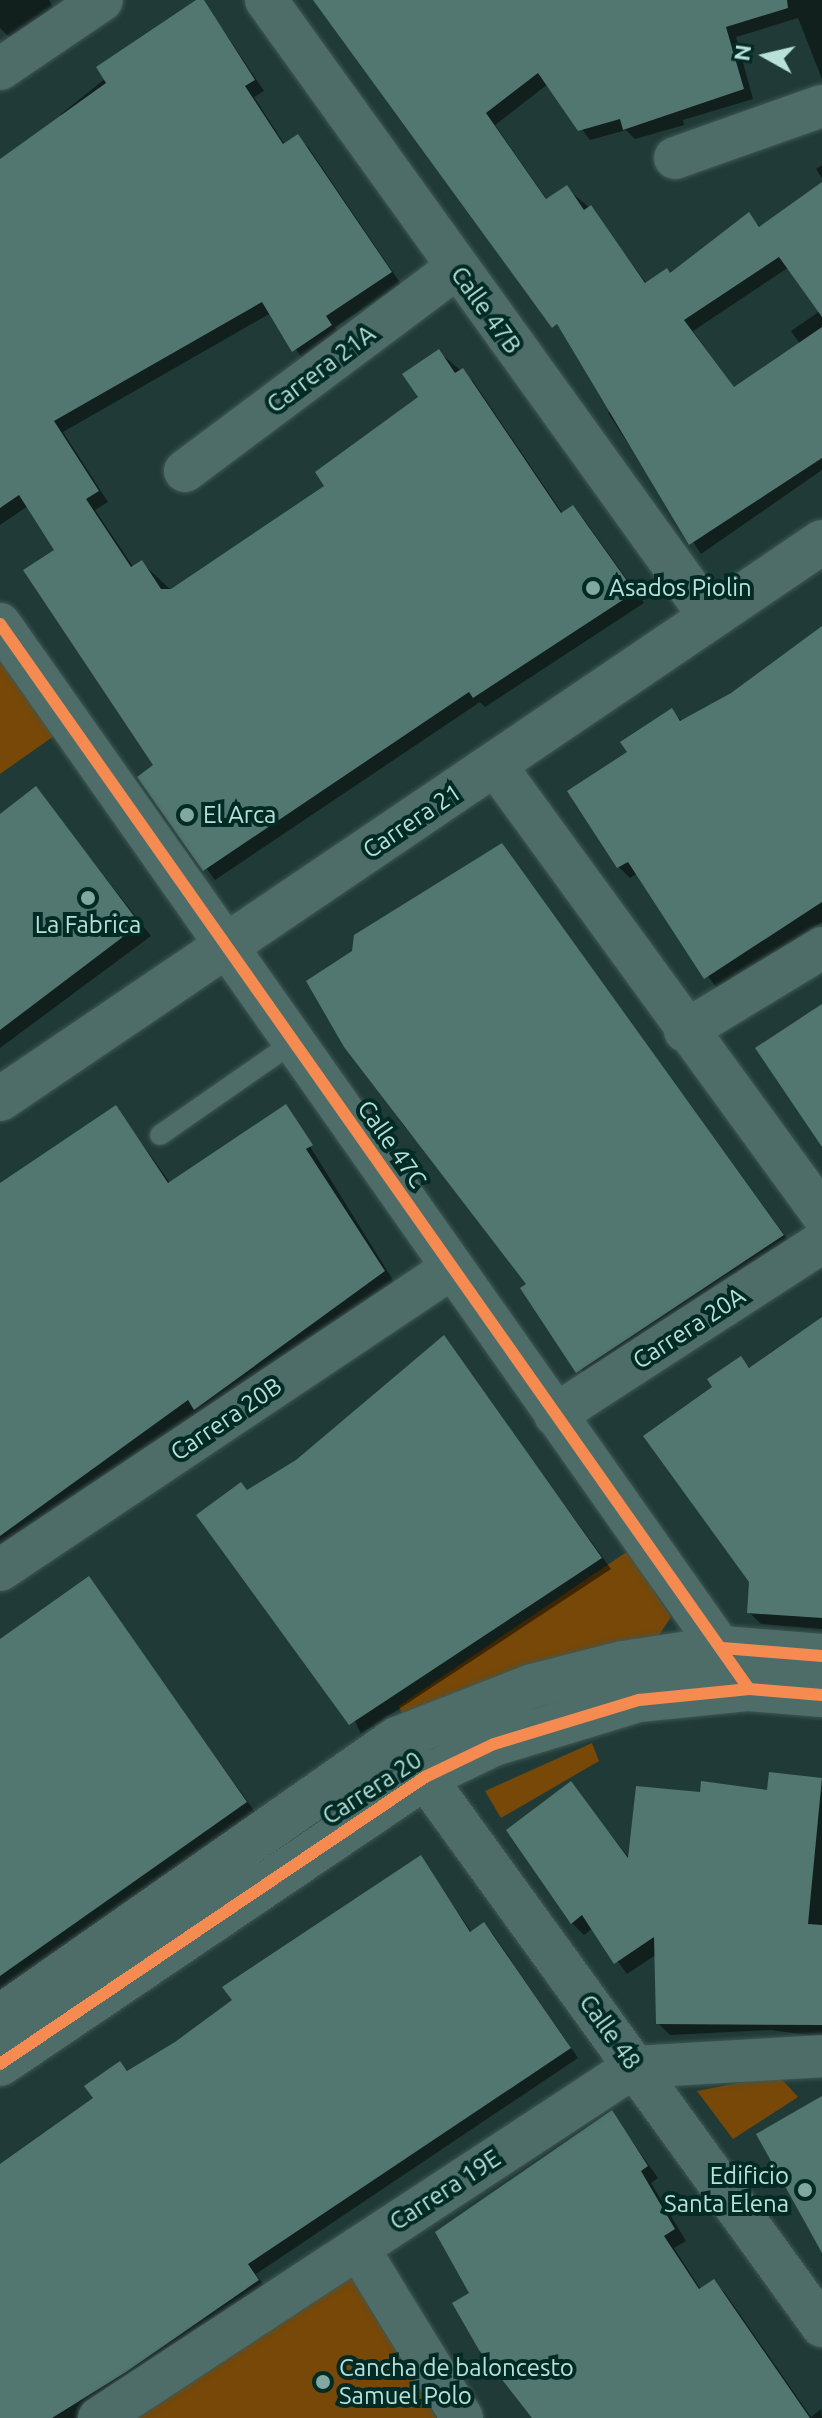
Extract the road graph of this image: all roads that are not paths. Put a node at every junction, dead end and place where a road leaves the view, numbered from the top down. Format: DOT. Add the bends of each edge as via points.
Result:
graph roads {
  1 [pos="102,0"];
  2 [pos="266,0"];
  3 [pos="0,69"];
  4 [pos="822,106"];
  5 [pos="675,158"];
  6 [pos="456,268"];
  7 [pos="185,471"];
  8 [pos="822,542"];
  9 [pos="710,617"];
  10 [pos="0,624"];
  11 [pos="495,765"];
  12 [pos="225,945"];
  13 [pos="822,948"];
  14 [pos="685,1031"];
  15 [pos="294,1042"];
  16 [pos="0,1099"];
  17 [pos="160,1135"];
  18 [pos="822,1214"];
  19 [pos="822,1242"];
  20 [pos="452,1268"];
  21 [pos="555,1415"];
  22 [pos="0,1570"];
  23 [pos="722,1648"];
  24 [pos="822,1656"];
  25 [pos="749,1689"];
  26 [pos="822,1695"];
  27 [pos="397,1739"];
  28 [pos="425,1777"];
  29 [pos="0,2017"];
  30 [pos="822,2056"];
  31 [pos="0,2064"];
  32 [pos="634,2067"];
  33 [pos="358,2248"];
  34 [pos="822,2326"];
  35 [pos="99,2418"];
  36 [pos="462,2418"];
  1 -- 3 [label="street"];
  2 -- 6 [label="street, Calle 47B"];
  4 -- 5 [label="street"];
  6 -- 7 [label="street, Carrera 21A"];
  6 -- 9 [label="street, Calle 47B"];
  8 -- 9 [label="street, Carrera 21"];
  9 -- 11 [label="street, Carrera 21"];
  10 -- 12 [label="street, Calle 47C"];
  11 -- 12 [label="street, Carrera 21"];
  11 -- 14 [label="street"];
  12 -- 15 [label="street, Calle 47C"];
  12 -- 16 [label="street, Carrera 21"];
  13 -- 14 [label="street"];
  14 -- 18 [label="street"];
  15 -- 17 [label="lane"];
  15 -- 20 [label="street, Calle 47C"];
  19 -- 21 [label="street, Carrera 20A"];
  20 -- 21 [label="street, Calle 47C"];
  20 -- 22 [label="street, Carrera 20B"];
  21 -- 23 [label="street, Calle 47C"];
  23 -- 24 [label="street, Carrera 20"];
  23 -- 25 [label="street, Calle 47C"];
  23 -- 27 [label="street, Carrera 20" via="532,1686"];
  25 -- 26 [label="street, Carrera 20"];
  25 -- 28 [label="street, Carrera 20" via="639,1700 560,1720"];
  27 -- 28 [label="street, Calle 48"];
  27 -- 29 [label="street, Carrera 20"];
  28 -- 31 [label="street, Carrera 20"];
  28 -- 32 [label="street, Calle 48"];
  30 -- 32 [label="street, Carrera 19E"];
  32 -- 33 [label="street, Carrera 19E"];
  32 -- 34 [label="street, Calle 48"];
  33 -- 35 [label="street, Carrera 19E"];
  33 -- 36 [label="street"];
}
